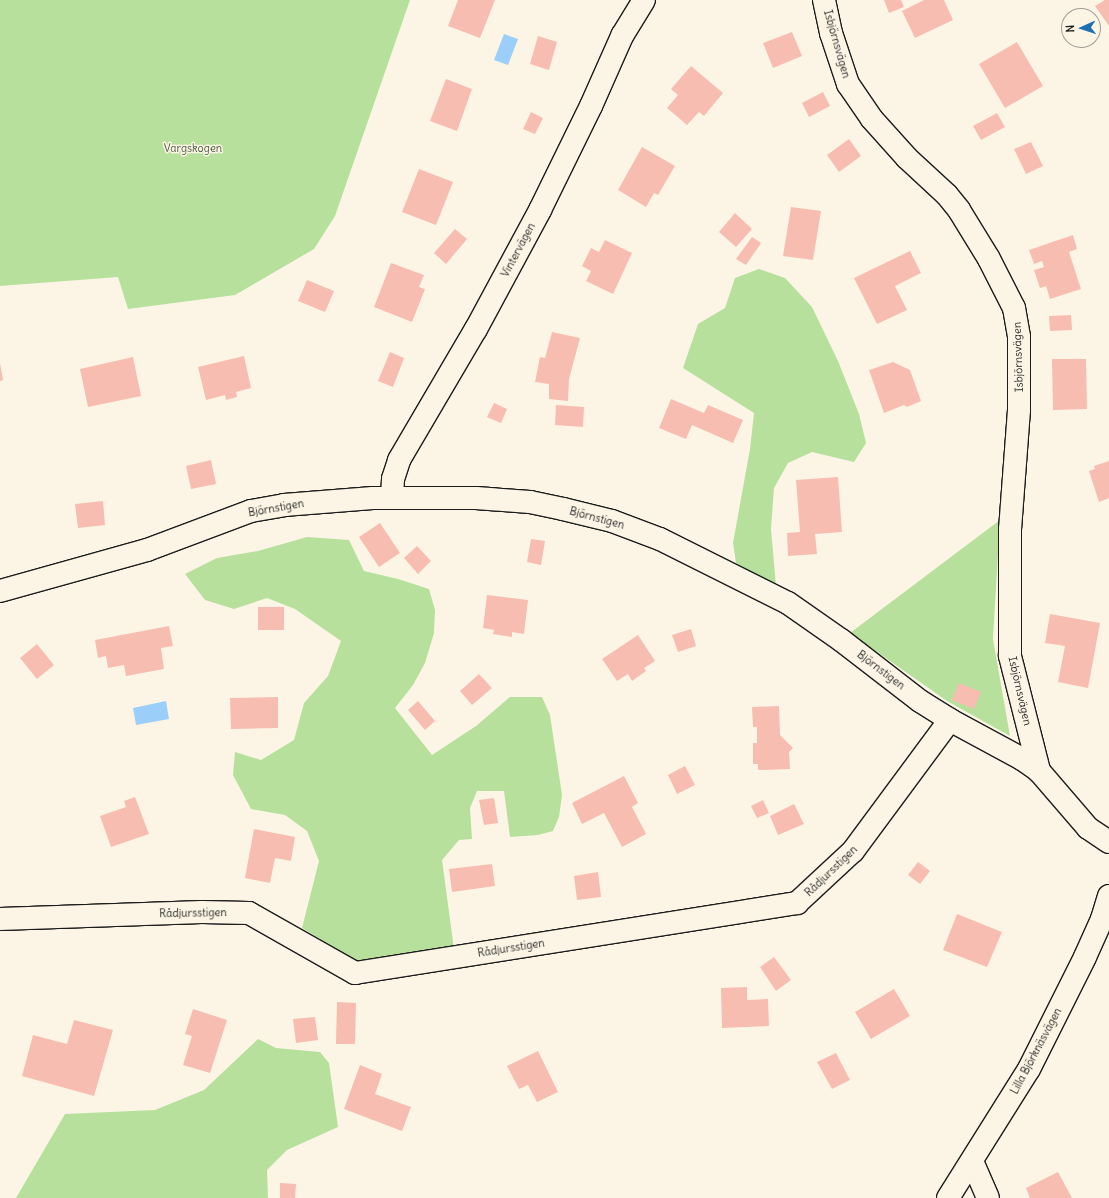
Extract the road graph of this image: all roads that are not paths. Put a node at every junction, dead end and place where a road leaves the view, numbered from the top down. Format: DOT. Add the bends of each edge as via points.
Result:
graph roads {
  1 [pos="644,0"];
  2 [pos="824,0"];
  3 [pos="392,498"];
  4 [pos="0,590"];
  5 [pos="950,720"];
  6 [pos="1039,771"];
  7 [pos="1109,842"];
  8 [pos="1109,896"];
  9 [pos="0,918"];
  10 [pos="1106,922"];
  11 [pos="972,1161"];
  12 [pos="948,1198"];
  13 [pos="988,1198"];
  1 -- 3 [label="street, Vintervägen" via="622,36 540,210 483,316 399,460 393,478"];
  2 -- 6 [label="street, Isbjörnsvägen" via="831,33 848,84 872,119 959,210 986,253 1014,308 1019,337 1019,410 1010,529 1010,656"];
  3 -- 4 [label="street, Björnstigen" via="284,504 251,511 147,550"];
  3 -- 5 [label="street, Björnstigen" via="476,498 530,502 626,526 660,539 788,603 920,701"];
  5 -- 6 [label="street, Björnstigen"];
  5 -- 9 [label="street, Rådjursstigen" via="853,851 797,903 354,972 249,913"];
  6 -- 7 [label="street, Björnstigen" via="1088,828"];
  8 -- 10 [label="street, Lilla Björknäsvägen"];
  10 -- 11 [label="street, Lilla Björknäsvägen" via="1029,1069"];
  11 -- 12 [label="street, Lilla Björknäsvägen"];
  11 -- 13 [label="street"];
}
